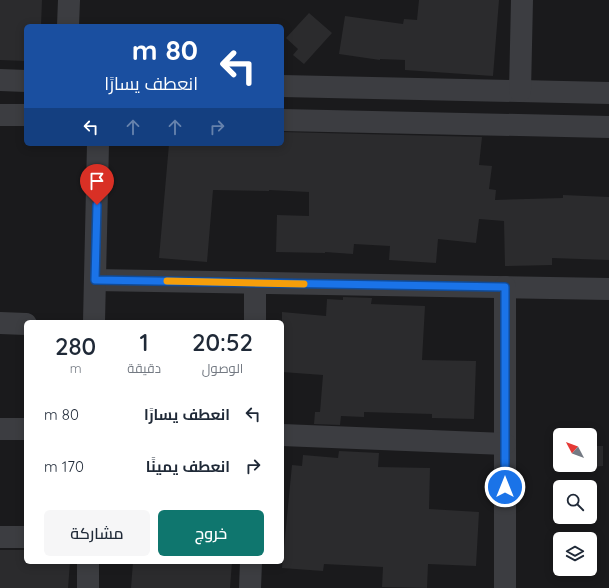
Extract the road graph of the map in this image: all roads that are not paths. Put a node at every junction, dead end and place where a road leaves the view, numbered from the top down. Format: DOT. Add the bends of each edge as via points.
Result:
graph roads {
  1 [pos="69,0"];
  2 [pos="522,0"];
  3 [pos="68,24"];
  4 [pos="0,80"];
  5 [pos="24,81"];
  6 [pos="284,86"];
  7 [pos="520,91"];
  8 [pos="609,93"];
  9 [pos="0,115"];
  10 [pos="24,115"];
  11 [pos="284,120"];
  12 [pos="609,127"];
  13 [pos="98,146"];
  14 [pos="95,280"];
  15 [pos="255,283"];
  16 [pos="505,287"];
  17 [pos="609,288"];
  18 [pos="94,320"];
  19 [pos="255,320"];
  20 [pos="0,323"];
  21 [pos="24,324"];
  22 [pos="0,429"];
  23 [pos="24,429"];
  24 [pos="284,435"];
  25 [pos="505,444"];
  26 [pos="0,537"];
  27 [pos="24,537"];
  28 [pos="88,564"];
  29 [pos="251,564"];
  30 [pos="88,588"];
  31 [pos="250,588"];
  32 [pos="505,588"];
  1 -- 3 [label="street"];
  2 -- 7 [label="street"];
  4 -- 5 [label="street"];
  6 -- 7 [label="street"];
  7 -- 8 [label="street"];
  9 -- 10 [label="street"];
  11 -- 12 [label="street"];
  13 -- 14 [label="street"];
  14 -- 15 [label="street"];
  14 -- 18 [label="street"];
  15 -- 16 [label="street"];
  15 -- 19 [label="street"];
  16 -- 17 [label="street"];
  16 -- 25 [label="street"];
  20 -- 21 [label="street"];
  22 -- 23 [label="street"];
  24 -- 25 [label="street"];
  25 -- 32 [label="street"];
  26 -- 27 [label="street"];
  28 -- 30 [label="street"];
  29 -- 31 [label="street"];
}
